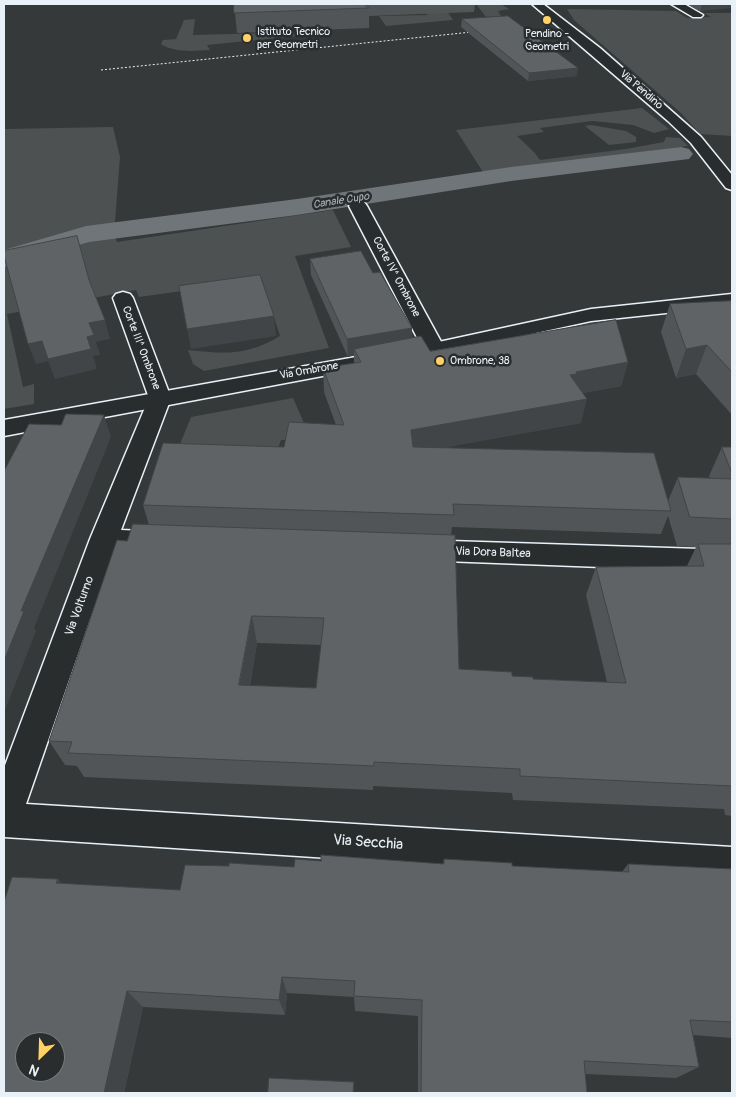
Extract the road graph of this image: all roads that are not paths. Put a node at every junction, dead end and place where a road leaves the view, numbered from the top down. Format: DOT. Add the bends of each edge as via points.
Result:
graph roads {
  1 [pos="537,4"];
  2 [pos="553,4"];
  3 [pos="676,4"];
  4 [pos="697,16"];
  5 [pos="732,185"];
  6 [pos="358,206"];
  7 [pos="123,298"];
  8 [pos="732,300"];
  9 [pos="434,349"];
  10 [pos="160,398"];
  11 [pos="4,428"];
  12 [pos="104,539"];
  13 [pos="194,543"];
  14 [pos="393,550"];
  15 [pos="732,562"];
  16 [pos="4,815"];
  17 [pos="4,820"];
  18 [pos="732,866"];
  1 -- 2 [label="street"];
  1 -- 5 [label="street, Via Pendino" via="673,118 696,140"];
  3 -- 4 [label="street"];
  6 -- 9 [label="street, Corte IV^ Ombrone"];
  7 -- 10 [label="street, Corte III^ Ombrone"];
  8 -- 9 [label="street, Via Ombrone" via="591,315"];
  9 -- 10 [label="street, Via Ombrone"];
  10 -- 11 [label="street, Via Ombrone"];
  10 -- 12 [label="street, Via Volturno"];
  12 -- 13 [label="street"];
  12 -- 16 [label="street, Via Volturno"];
  14 -- 15 [label="street, Via Dora Baltea"];
  17 -- 18 [label="street, Via Secchia"];
}
